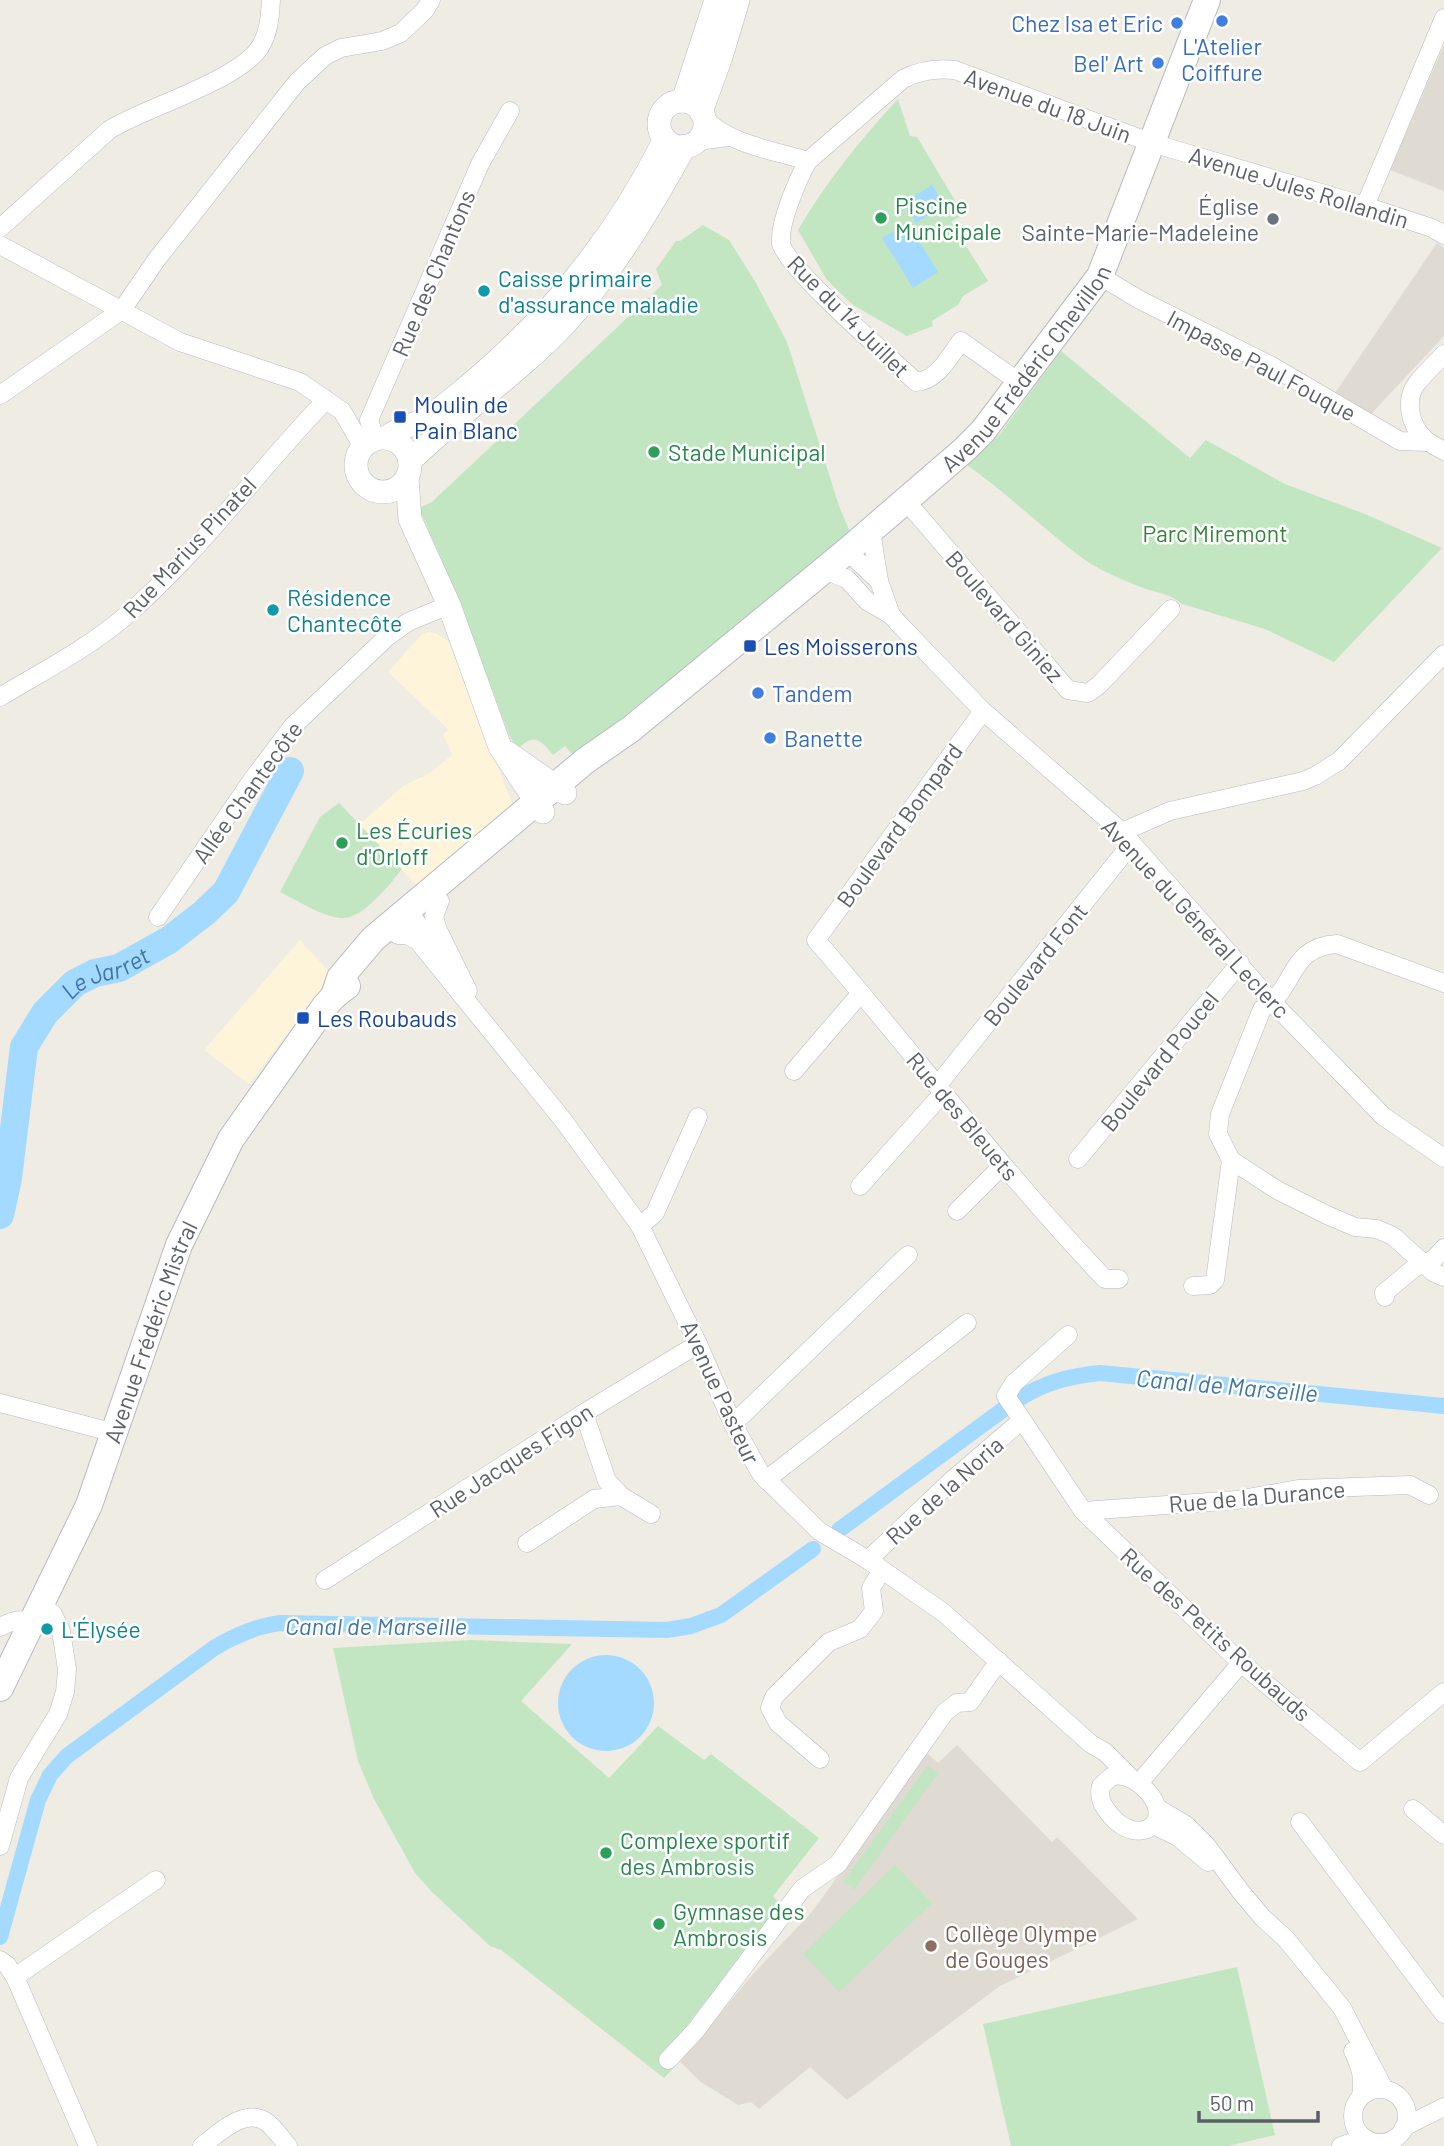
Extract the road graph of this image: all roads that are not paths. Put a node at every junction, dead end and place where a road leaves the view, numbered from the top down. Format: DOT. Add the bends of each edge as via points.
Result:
graph roads {
  1 [pos="271,0"];
  2 [pos="431,0"];
  3 [pos="716,0"];
  4 [pos="738,0"];
  5 [pos="1207,0"];
  6 [pos="1444,18"];
  7 [pos="696,110"];
  8 [pos="510,111"];
  9 [pos="728,137"];
  10 [pos="682,142"];
  11 [pos="1152,143"];
  12 [pos="808,161"];
  13 [pos="1365,206"];
  14 [pos="0,228"];
  15 [pos="1444,235"];
  16 [pos="1,247"];
  17 [pos="1100,276"];
  18 [pos="122,310"];
  19 [pos="1444,354"];
  20 [pos="1020,383"];
  21 [pos="0,395"];
  22 [pos="326,400"];
  23 [pos="375,441"];
  24 [pos="1427,442"];
  25 [pos="1444,451"];
  26 [pos="408,470"];
  27 [pos="381,492"];
  28 [pos="906,501"];
  29 [pos="410,519"];
  30 [pos="871,531"];
  31 [pos="840,564"];
  32 [pos="879,581"];
  33 [pos="449,606"];
  34 [pos="1171,609"];
  35 [pos="891,615"];
  36 [pos="1444,654"];
  37 [pos="0,697"];
  38 [pos="983,710"];
  39 [pos="500,747"];
  40 [pos="560,790"];
  41 [pos="539,807"];
  42 [pos="1127,838"];
  43 [pos="439,901"];
  44 [pos="158,917"];
  45 [pos="402,923"];
  46 [pos="816,940"];
  47 [pos="1240,963"];
  48 [pos="1444,983"];
  49 [pos="464,985"];
  50 [pos="861,993"];
  51 [pos="1273,1003"];
  52 [pos="489,1027"];
  53 [pos="794,1071"];
  54 [pos="940,1089"];
  55 [pos="698,1117"];
  56 [pos="1444,1158"];
  57 [pos="1078,1159"];
  58 [pos="1231,1160"];
  59 [pos="1003,1165"];
  60 [pos="860,1186"];
  61 [pos="957,1210"];
  62 [pos="640,1226"];
  63 [pos="1444,1248"];
  64 [pos="908,1255"];
  65 [pos="1425,1264"];
  66 [pos="1444,1277"];
  67 [pos="1119,1279"];
  68 [pos="1193,1286"];
  69 [pos="1385,1297"];
  70 [pos="967,1323"];
  71 [pos="1068,1335"];
  72 [pos="698,1344"];
  73 [pos="0,1403"];
  74 [pos="1014,1409"];
  75 [pos="584,1413"];
  76 [pos="733,1424"];
  77 [pos="115,1433"];
  78 [pos="766,1480"];
  79 [pos="1429,1495"];
  80 [pos="621,1496"];
  81 [pos="1083,1511"];
  82 [pos="651,1514"];
  83 [pos="527,1543"];
  84 [pos="875,1565"];
  85 [pos="325,1580"];
  86 [pos="36,1614"];
  87 [pos="0,1627"];
  88 [pos="999,1661"];
  89 [pos="1241,1663"];
  90 [pos="0,1688"];
  91 [pos="1444,1692"];
  92 [pos="1091,1744"];
  93 [pos="820,1759"];
  94 [pos="1134,1780"];
  95 [pos="1104,1782"];
  96 [pos="1413,1809"];
  97 [pos="1156,1817"];
  98 [pos="1300,1822"];
  99 [pos="1444,1835"];
  100 [pos="0,1846"];
  101 [pos="156,1880"];
  102 [pos="1264,1918"];
  103 [pos="0,1960"];
  104 [pos="15,1977"];
  105 [pos="1444,2014"];
  106 [pos="667,2060"];
  107 [pos="1384,2089"];
  108 [pos="1361,2096"];
  109 [pos="1406,2108"];
  110 [pos="1437,2110"];
  111 [pos="1400,2136"];
  112 [pos="1374,2142"];
  113 [pos="88,2146"];
  114 [pos="202,2146"];
  115 [pos="288,2146"];
  116 [pos="1341,2146"];
  1 -- 14 [label="street" via="259,49 242,64 109,130"];
  2 -- 18 [label="street" via="401,33 341,48 297,82"];
  3 -- 7 [label="street"];
  4 -- 7 [label="street"];
  5 -- 11 [label="main road, Avenue Frédéric Chevillon"];
  6 -- 13 [label="street"];
  7 -- 9 [label="street"];
  7 -- 10 [label="street" via="704,130"];
  7 -- 10 [label="street" via="668,105 660,118 659,125"];
  8 -- 23 [label="street, Rue des Chantons" via="480,164 369,420"];
  9 -- 10 [label="street"];
  9 -- 12 [label="street"];
  10 -- 23 [label="street" via="549,311 449,402 426,419"];
  10 -- 26 [label="street" via="615,263 562,326 430,442"];
  11 -- 12 [label="street, Avenue du 18 Juin" via="986,80 938,68 903,79"];
  11 -- 13 [label="street, Avenue Jules Rollandin"];
  11 -- 17 [label="main road, Avenue Frédéric Chevillon"];
  12 -- 20 [label="street, Rue du 14 Juillet" via="796,183 781,244 805,278 916,382 933,376 961,341"];
  13 -- 15 [label="street, Avenue Jules Rollandin"];
  16 -- 18 [label="street"];
  17 -- 20 [label="main road, Avenue Frédéric Chevillon"];
  17 -- 24 [label="street, Impasse Paul Fouque" via="1270,365 1400,441"];
  18 -- 21 [label="street"];
  18 -- 22 [label="street" via="180,342 300,382"];
  19 -- 24 [label="street" via="1416,384 1410,401 1412,418"];
  20 -- 28 [label="main road, Avenue Frédéric Chevillon" via="983,431"];
  22 -- 23 [label="street"];
  22 -- 37 [label="street, Rue Marius Pinatel" via="185,557 121,620"];
  23 -- 26 [label="street" via="402,445"];
  23 -- 27 [label="street" via="356,462 360,479"];
  24 -- 25 [label="street, Impasse Paul Fouque"];
  26 -- 27 [label="street" via="396,489"];
  26 -- 29 [label="street"];
  27 -- 29 [label="street"];
  28 -- 30 [label="main road, Avenue Frédéric Chevillon"];
  28 -- 34 [label="street, Boulevard Giniez" via="1068,690 1088,693 1099,685"];
  29 -- 33 [label="street"];
  30 -- 31 [label="main road, Avenue Frédéric Chevillon"];
  30 -- 32 [label="street, Avenue du Général Leclerc"];
  31 -- 32 [label="street, Avenue du Général Leclerc"];
  31 -- 35 [label="street, Avenue du Général Leclerc" via="867,601"];
  31 -- 40 [label="main road, Avenue Frédéric Mistral" via="605,746"];
  32 -- 35 [label="street, Avenue du Général Leclerc"];
  33 -- 39 [label="street"];
  33 -- 44 [label="street, Allée Chantecôte" via="408,622 387,637 292,727"];
  35 -- 38 [label="street, Avenue du Général Leclerc"];
  36 -- 42 [label="street" via="1339,761 1315,776 1170,811"];
  38 -- 42 [label="street, Avenue du Général Leclerc"];
  38 -- 46 [label="street, Boulevard Bompard"];
  39 -- 40 [label="street"];
  39 -- 41 [label="street"];
  40 -- 41 [label="main road, Avenue Frédéric Mistral"];
  41 -- 43 [label="main road, Avenue Frédéric Mistral"];
  41 -- 45 [label="main road, Avenue Frédéric Mistral"];
  42 -- 47 [label="street, Avenue du Général Leclerc"];
  42 -- 54 [label="street, Boulevard Font"];
  43 -- 45 [label="main road, Avenue Frédéric Mistral"];
  43 -- 49 [label="street, Avenue Pasteur" via="436,928"];
  45 -- 49 [label="street, Avenue Pasteur"];
  45 -- 52 [label="street, Avenue Pasteur" via="407,935 418,941"];
  45 -- 77 [label="main road, Avenue Frédéric Mistral" via="350,984 334,996 231,1139 179,1245"];
  46 -- 50 [label="street, Rue des Bleuets"];
  47 -- 51 [label="street, Avenue du Général Leclerc"];
  47 -- 57 [label="street, Boulevard Poucel"];
  48 -- 51 [label="street" via="1350,948 1323,945 1300,961"];
  49 -- 52 [label="street, Avenue Pasteur"];
  50 -- 53 [label="street"];
  50 -- 54 [label="street, Rue des Bleuets"];
  51 -- 56 [label="street, Avenue du Général Leclerc" via="1383,1116"];
  51 -- 58 [label="street" via="1262,1009 1220,1114 1218,1134"];
  52 -- 62 [label="street, Avenue Pasteur"];
  54 -- 59 [label="street, Rue des Bleuets"];
  54 -- 60 [label="street, Boulevard Font"];
  55 -- 62 [label="street" via="655,1213"];
  58 -- 65 [label="street" via="1327,1215 1392,1236"];
  58 -- 68 [label="street" via="1215,1280 1210,1285"];
  59 -- 61 [label="street"];
  59 -- 67 [label="street, Rue des Bleuets" via="1105,1279"];
  62 -- 72 [label="street, Avenue Pasteur"];
  63 -- 65 [label="street"];
  64 -- 76 [label="street"];
  65 -- 66 [label="street"];
  65 -- 69 [label="street" via="1384,1293"];
  70 -- 78 [label="street"];
  71 -- 74 [label="street, Rue de la Noria" via="1013,1383"];
  72 -- 75 [label="street, Rue Jacques Figon"];
  72 -- 76 [label="street, Avenue Pasteur"];
  73 -- 77 [label="street"];
  74 -- 81 [label="street, Rue des Petits Roubauds"];
  74 -- 84 [label="street, Rue de la Noria"];
  75 -- 80 [label="street" via="607,1482"];
  75 -- 85 [label="street, Rue Jacques Figon"];
  76 -- 78 [label="street, Avenue Pasteur"];
  77 -- 86 [label="main road, Avenue Frédéric Mistral" via="89,1505"];
  78 -- 84 [label="street, Avenue Pasteur" via="819,1531"];
  79 -- 81 [label="street, Rue de la Durance" via="1410,1485 1298,1489 1237,1500"];
  80 -- 82 [label="street"];
  80 -- 83 [label="street" via="594,1499"];
  81 -- 89 [label="street, Rue des Petits Roubauds"];
  84 -- 88 [label="street, Avenue Pasteur" via="930,1602"];
  84 -- 93 [label="street" via="874,1611 860,1629 829,1642 774,1697 770,1708 778,1723"];
  86 -- 87 [label="street"];
  86 -- 90 [label="main road, Avenue Frédéric Mistral"];
  86 -- 100 [label="street" via="53,1614 61,1631 67,1669 65,1692 58,1714 19,1778"];
  88 -- 92 [label="street, Avenue Pasteur"];
  88 -- 106 [label="street" via="970,1702 957,1703 945,1712 838,1864 802,1889"];
  89 -- 91 [label="street, Rue des Petits Roubauds" via="1360,1762"];
  89 -- 94 [label="street"];
  92 -- 94 [label="street, Avenue Pasteur"];
  92 -- 95 [label="street, Avenue Pasteur"];
  94 -- 95 [label="street" via="1118,1776"];
  94 -- 97 [label="street" via="1154,1798"];
  95 -- 97 [label="street" via="1100,1798 1127,1830 1141,1832"];
  96 -- 99 [label="street"];
  97 -- 102 [label="street"];
  98 -- 105 [label="street"];
  101 -- 104 [label="street"];
  102 -- 107 [label="street" via="1342,2008"];
  102 -- 108 [label="street" via="1278,1945 1349,2041 1362,2070"];
  103 -- 104 [label="street"];
  104 -- 113 [label="street"];
  107 -- 108 [label="street"];
  107 -- 109 [label="street" via="1394,2092"];
  108 -- 112 [label="street" via="1355,2104 1354,2122"];
  109 -- 110 [label="street"];
  109 -- 111 [label="street"];
  110 -- 111 [label="street"];
  111 -- 112 [label="street"];
  112 -- 116 [label="street"];
  114 -- 115 [label="street" via="247,2118 267,2122"];
}
